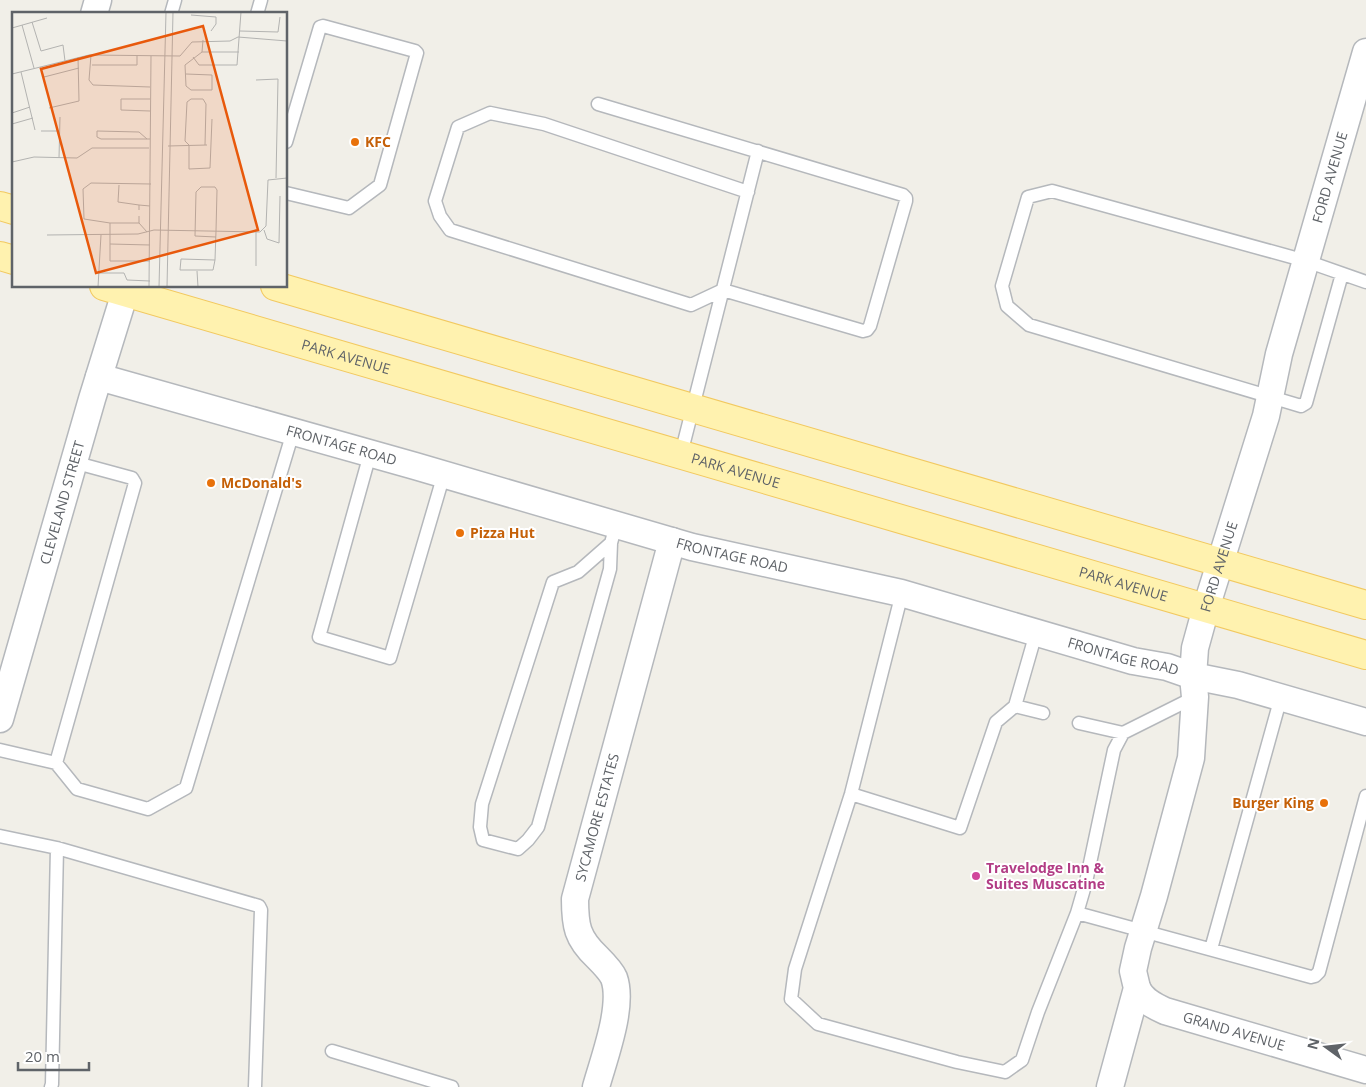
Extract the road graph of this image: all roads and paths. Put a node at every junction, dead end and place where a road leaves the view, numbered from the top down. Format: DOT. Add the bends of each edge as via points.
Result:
graph roads {
  1 [pos="1366,52"];
  2 [pos="598,104"];
  3 [pos="288,135"];
  4 [pos="758,151"];
  5 [pos="748,192"];
  6 [pos="288,193"];
  7 [pos="1306,261"];
  8 [pos="1342,274"];
  9 [pos="1366,282"];
  10 [pos="119,288"];
  11 [pos="282,288"];
  12 [pos="723,290"];
  13 [pos="99,377"];
  14 [pos="1270,398"];
  15 [pos="693,409"];
  16 [pos="293,432"];
  17 [pos="370,454"];
  18 [pos="680,454"];
  19 [pos="74,462"];
  20 [pos="444,474"];
  21 [pos="613,534"];
  22 [pos="672,541"];
  23 [pos="1220,564"];
  24 [pos="902,593"];
  25 [pos="1366,605"];
  26 [pos="1206,608"];
  27 [pos="1036,633"];
  28 [pos="1366,655"];
  29 [pos="1194,687"];
  30 [pos="1281,697"];
  31 [pos="1015,706"];
  32 [pos="1043,713"];
  33 [pos="0,720"];
  34 [pos="1366,722"];
  35 [pos="1079,723"];
  36 [pos="1123,733"];
  37 [pos="0,750"];
  38 [pos="56,763"];
  39 [pos="851,794"];
  40 [pos="1366,796"];
  41 [pos="0,836"];
  42 [pos="57,848"];
  43 [pos="1077,913"];
  44 [pos="1144,931"];
  45 [pos="1211,949"];
  46 [pos="1137,988"];
  47 [pos="332,1051"];
  48 [pos="1366,1070"];
  49 [pos="414,1082"];
  50 [pos="51,1087"];
  51 [pos="255,1087"];
  52 [pos="452,1087"];
  53 [pos="596,1087"];
  54 [pos="1110,1087"];
  1 -- 7 [label="street, FORD AVENUE"];
  2 -- 4 [label="lane"];
  3 -- 6 [label="lane" via="320,27 418,53 380,185 349,208"];
  4 -- 5 [label="lane"];
  4 -- 12 [label="lane" via="903,194 906,201 867,330"];
  5 -- 12 [label="lane"];
  5 -- 12 [label="lane" via="544,124 490,113 458,127 435,201 450,230 691,305"];
  7 -- 8 [label="lane"];
  7 -- 14 [label="street, FORD AVENUE"];
  7 -- 14 [label="lane" via="1052,191 1028,197 1002,286 1007,306 1029,325"];
  8 -- 9 [label="lane"];
  8 -- 14 [label="lane" via="1306,404 1301,406"];
  10 -- 13 [label="street, CLEVELAND STREET"];
  10 -- 18 [label="main road, PARK AVENUE"];
  11 -- 15 [label="main road"];
  12 -- 15 [label="lane"];
  13 -- 16 [label="street, FRONTAGE ROAD"];
  13 -- 19 [label="street, CLEVELAND STREET"];
  14 -- 23 [label="street, FORD AVENUE"];
  15 -- 18 [label="lane"];
  15 -- 23 [label="main road"];
  16 -- 17 [label="street, FRONTAGE ROAD"];
  16 -- 38 [label="lane" via="186,788 148,809 76,789"];
  17 -- 20 [label="street, FRONTAGE ROAD"];
  17 -- 20 [label="lane" via="319,637 390,658"];
  18 -- 26 [label="main road, PARK AVENUE"];
  19 -- 33 [label="street, CLEVELAND STREET"];
  19 -- 38 [label="lane" via="132,478 135,483"];
  20 -- 21 [label="street, FRONTAGE ROAD"];
  21 -- 21 [label="lane" via="610,569 538,827 518,849 483,840 480,826 482,804 553,582 578,572"];
  21 -- 22 [label="street, FRONTAGE ROAD"];
  22 -- 24 [label="street, FRONTAGE ROAD"];
  22 -- 53 [label="street, SYCAMORE ESTATES" via="575,899 579,935 613,977 616,991 616,1013"];
  23 -- 25 [label="main road"];
  23 -- 26 [label="street, FORD AVENUE"];
  24 -- 27 [label="street, FRONTAGE ROAD"];
  24 -- 39 [label="lane"];
  26 -- 28 [label="main road, PARK AVENUE"];
  26 -- 29 [label="street, FORD AVENUE" via="1195,648"];
  27 -- 29 [label="street, FRONTAGE ROAD" via="1133,661 1167,667"];
  27 -- 31 [label="lane"];
  29 -- 30 [label="street, FRONTAGE ROAD" via="1238,685"];
  29 -- 36 [label="lane"];
  29 -- 44 [label="street, FORD AVENUE" via="1190,758"];
  30 -- 34 [label="street, FRONTAGE ROAD"];
  30 -- 45 [label="lane"];
  31 -- 32 [label="lane"];
  31 -- 39 [label="lane" via="996,722 960,828"];
  35 -- 36 [label="lane"];
  36 -- 43 [label="lane" via="1114,750"];
  37 -- 38 [label="lane"];
  39 -- 43 [label="lane" via="794,976 791,999 818,1024 1005,1072 1022,1060"];
  40 -- 45 [label="lane" via="1319,972 1315,976"];
  41 -- 42 [label="lane"];
  42 -- 50 [label="lane"];
  42 -- 51 [label="lane" via="259,906"];
  43 -- 44 [label="lane"];
  44 -- 45 [label="lane"];
  44 -- 46 [label="street, FORD AVENUE" via="1134,971"];
  46 -- 48 [label="street, GRAND AVENUE" via="1152,1005 1165,1011"];
  46 -- 54 [label="street, FORD AVENUE"];
  47 -- 49 [label="lane"];
  49 -- 52 [label="lane"];
}
